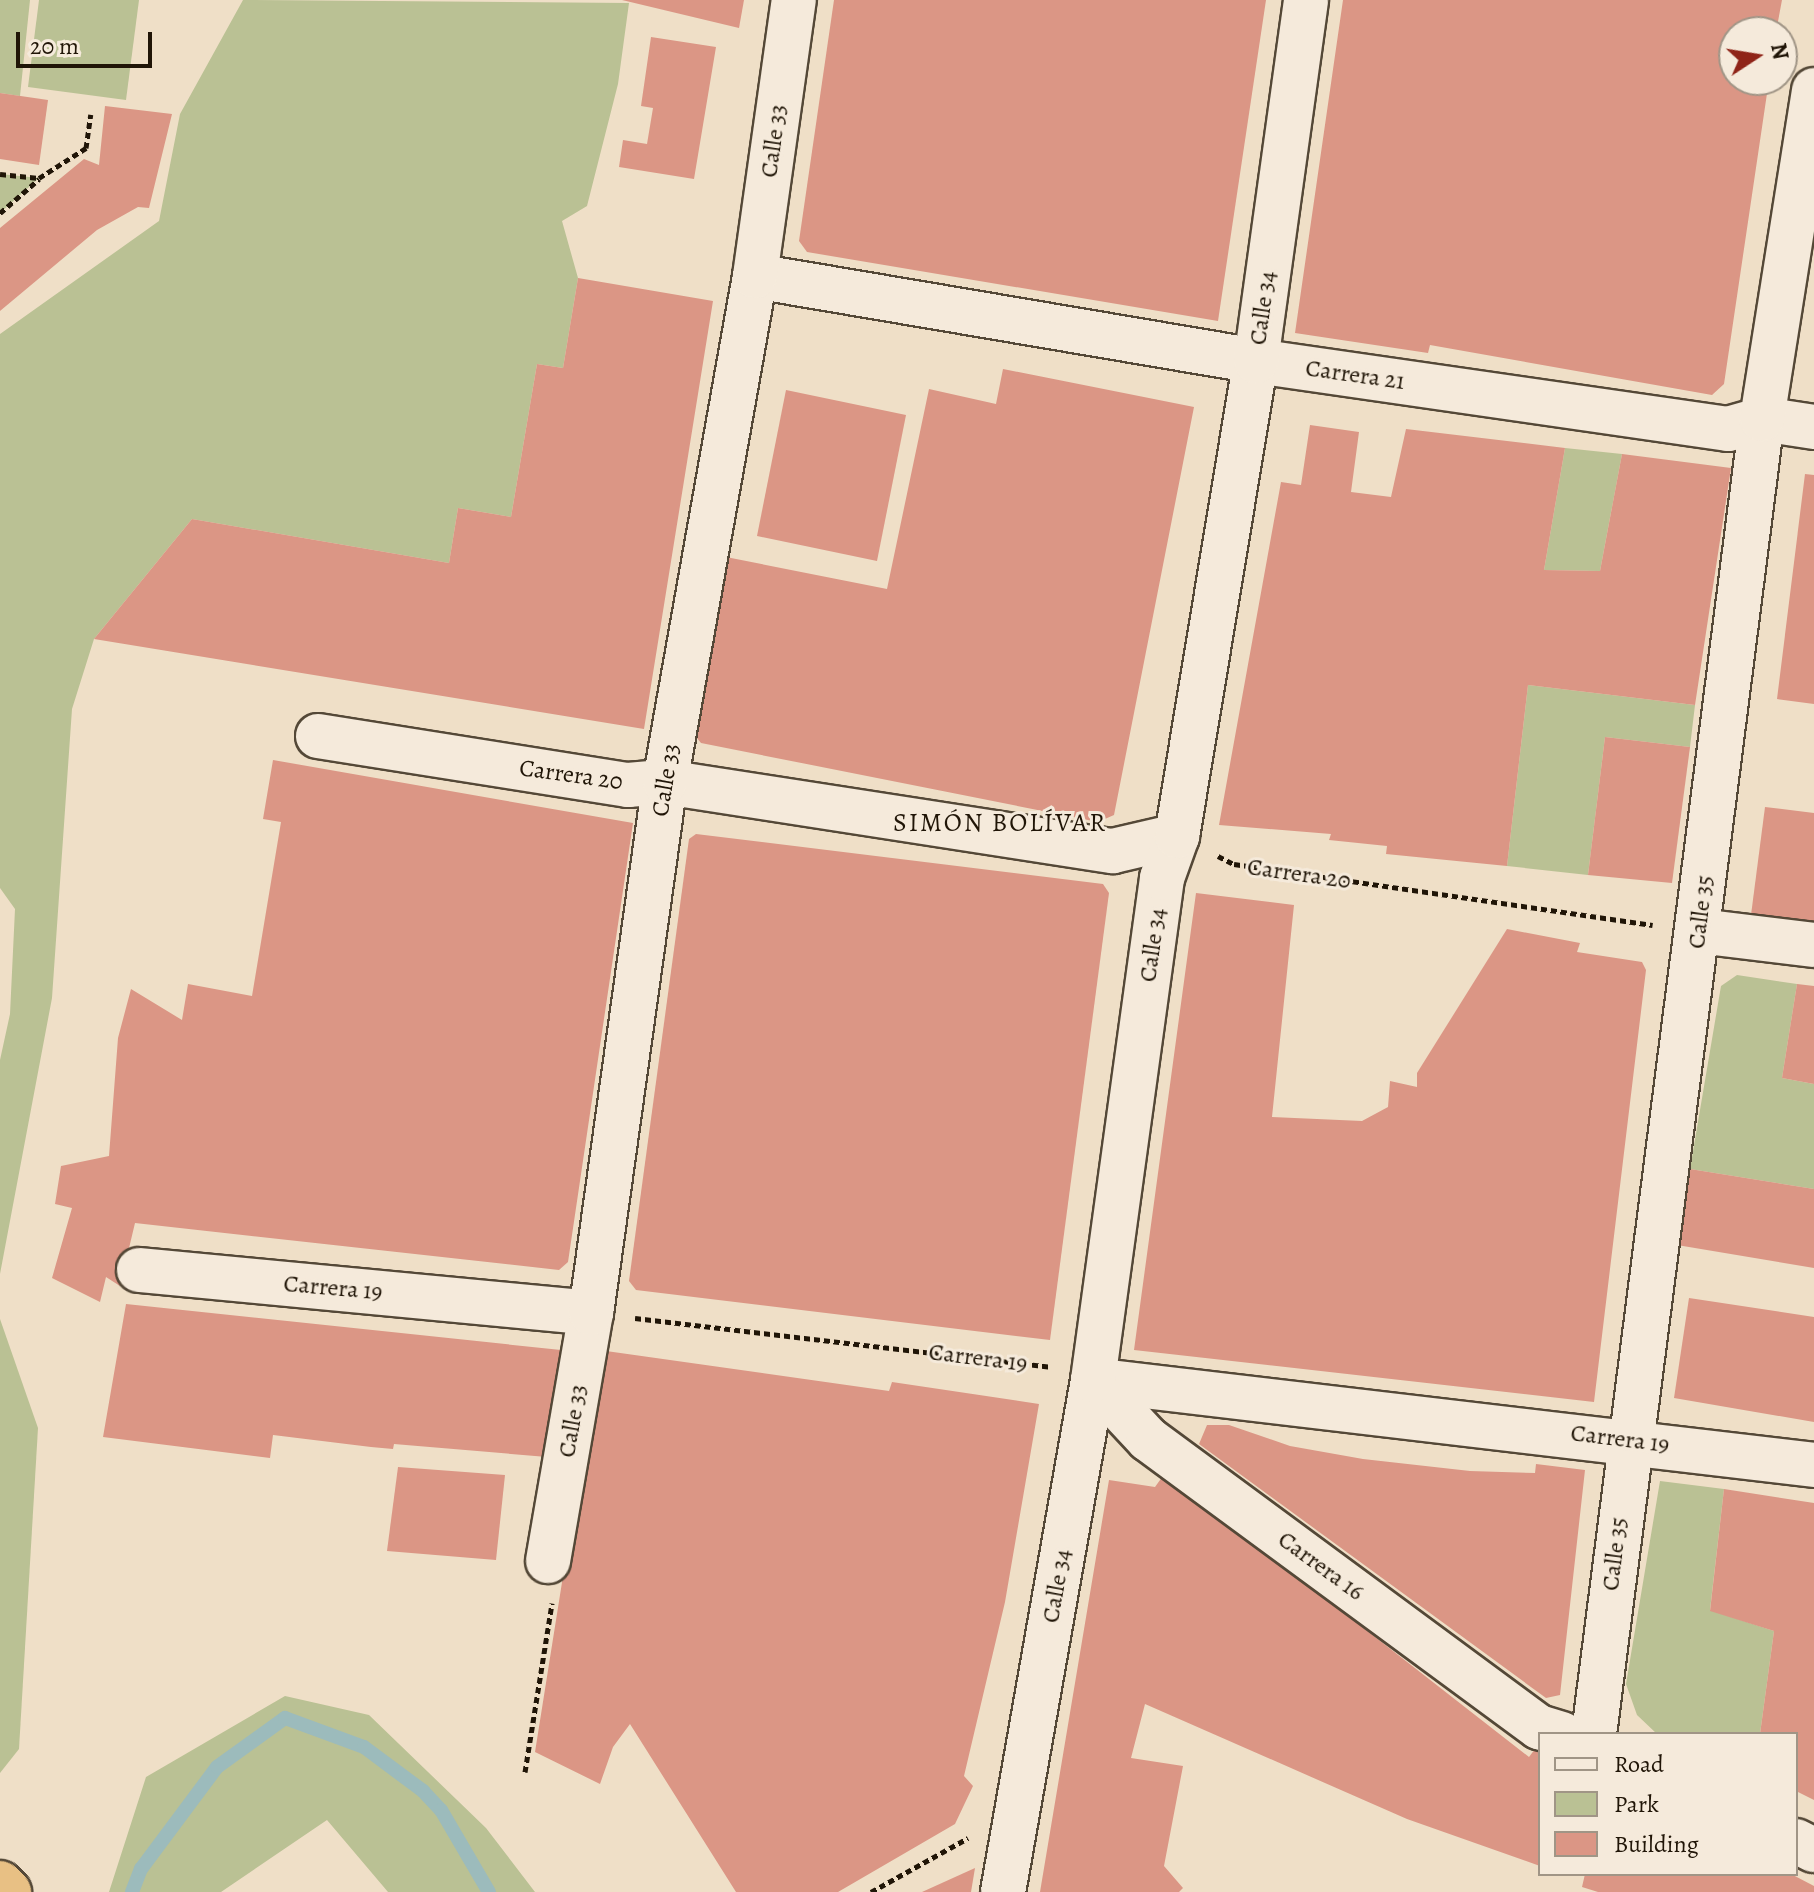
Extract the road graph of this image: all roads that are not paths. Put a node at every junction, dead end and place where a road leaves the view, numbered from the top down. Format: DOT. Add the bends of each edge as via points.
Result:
graph roads {
  1 [pos="794,0"];
  2 [pos="1306,0"];
  3 [pos="1814,90"];
  4 [pos="755,276"];
  5 [pos="1256,361"];
  6 [pos="1762,419"];
  7 [pos="1814,427"];
  8 [pos="318,736"];
  9 [pos="665,782"];
  10 [pos="1177,836"];
  11 [pos="1699,931"];
  12 [pos="1814,945"];
  13 [pos="139,1270"];
  14 [pos="591,1313"];
  15 [pos="1093,1380"];
  16 [pos="1629,1439"];
  17 [pos="1814,1465"];
  18 [pos="549,1556"];
  19 [pos="1555,1732"];
  20 [pos="1594,1732"];
  21 [pos="0,1883"];
  22 [pos="9,1892"];
  23 [pos="1003,1892"];
  1 -- 4 [label="street, Calle 33"];
  2 -- 5 [label="street, Calle 34"];
  3 -- 6 [label="street, Calle 35"];
  4 -- 5 [label="street, Carrera 21"];
  4 -- 9 [label="street, Calle 33"];
  5 -- 6 [label="street, Carrera 21" via="1728,429"];
  5 -- 10 [label="street, Calle 34"];
  6 -- 7 [label="street, Carrera 21"];
  6 -- 11 [label="street, Calle 35"];
  8 -- 9 [label="street, Carrera 20" via="628,785"];
  9 -- 10 [label="street, Carrera 20" via="1113,851"];
  9 -- 14 [label="street, Calle 33"];
  10 -- 15 [label="street, Calle 34" via="1162,878"];
  11 -- 12 [label="street"];
  11 -- 16 [label="street, Calle 35"];
  13 -- 14 [label="street, Carrera 19"];
  14 -- 18 [label="street, Calle 33"];
  15 -- 16 [label="street, Carrera 19"];
  15 -- 19 [label="street, Carrera 16" via="1148,1439 1539,1727"];
  15 -- 23 [label="street, Calle 34"];
  16 -- 17 [label="street, Carrera 19"];
  16 -- 20 [label="street, Calle 35"];
  21 -- 22 [label="highway"];
}
